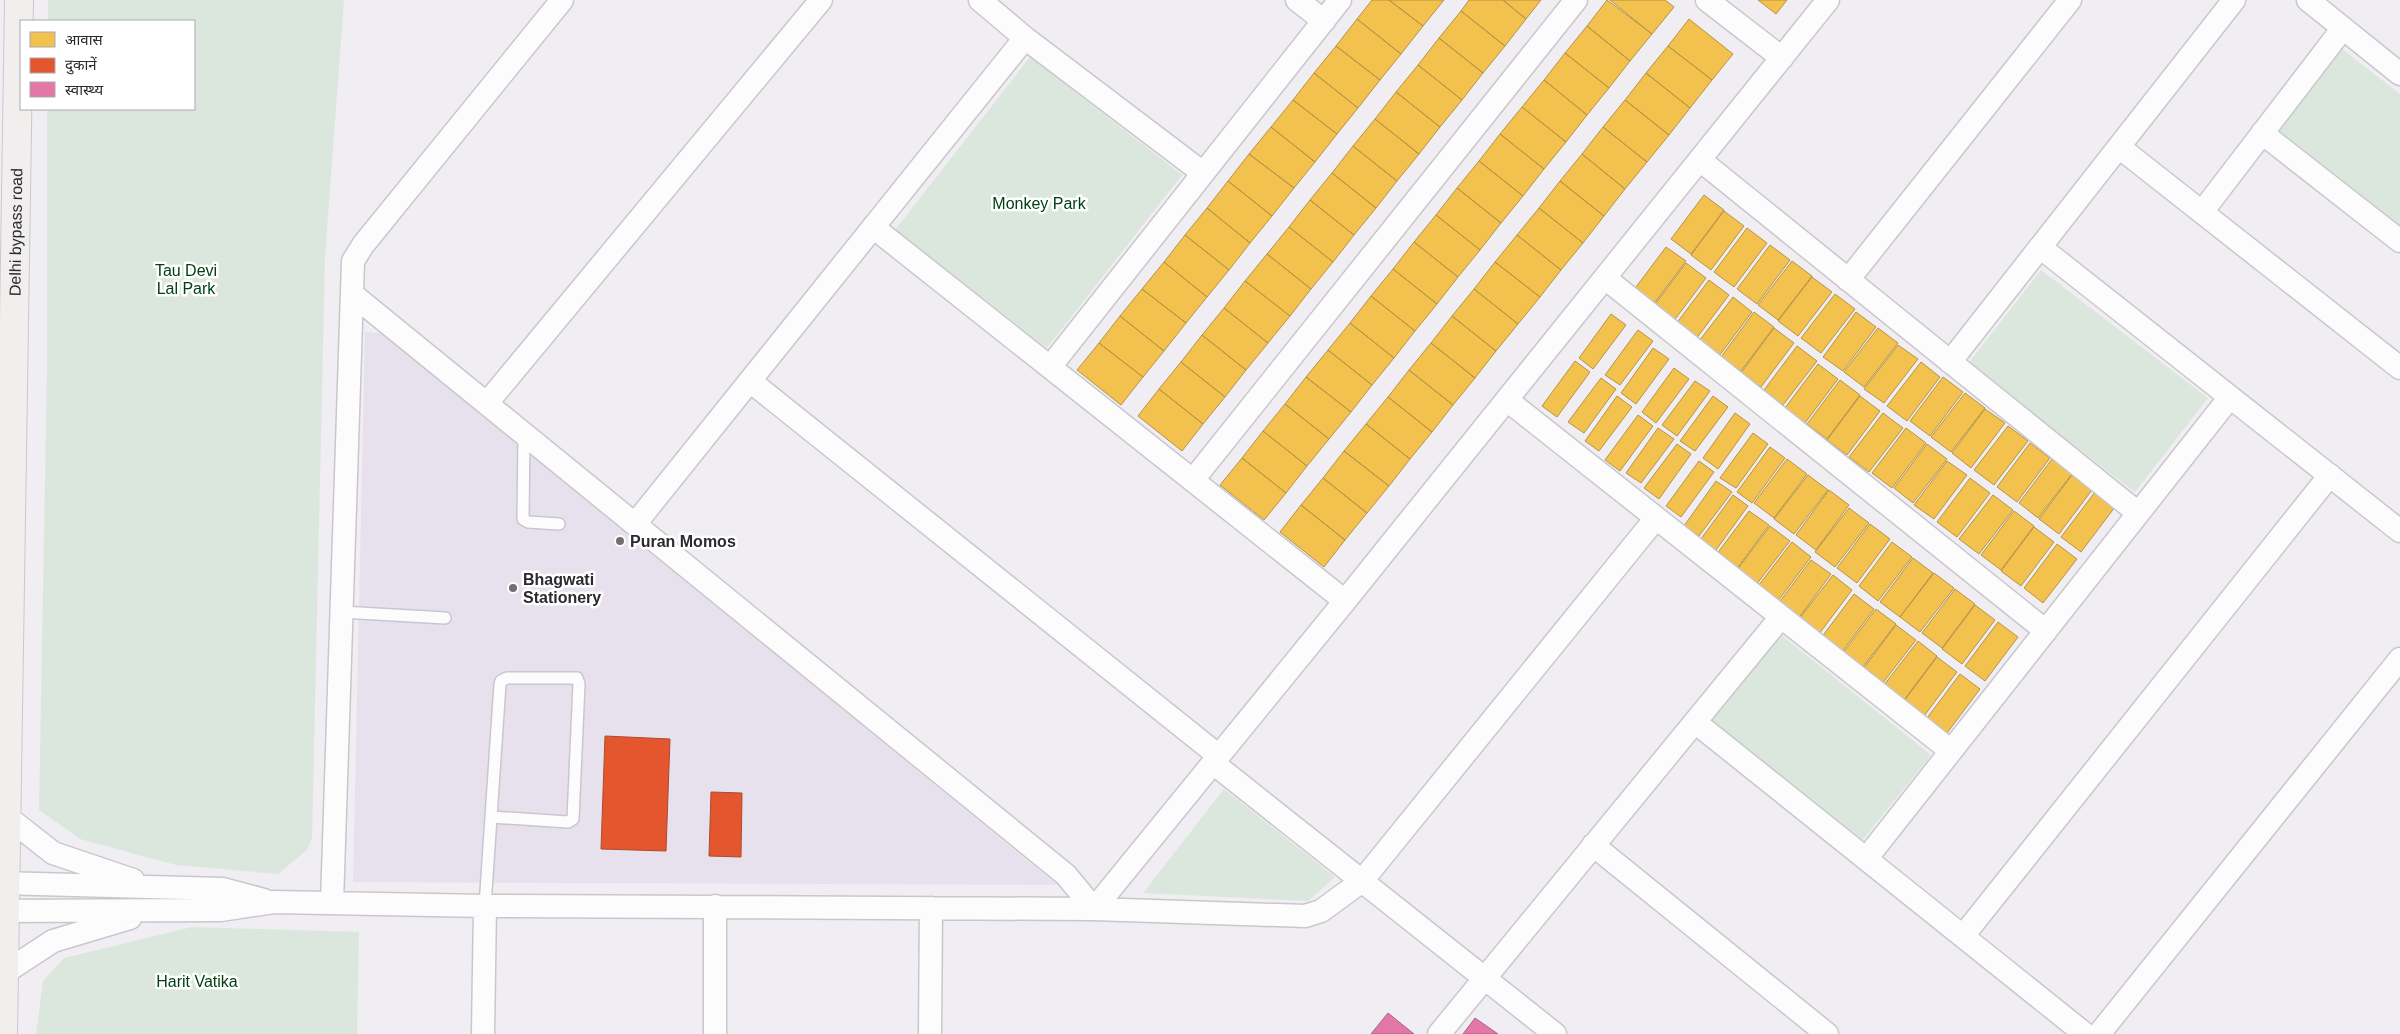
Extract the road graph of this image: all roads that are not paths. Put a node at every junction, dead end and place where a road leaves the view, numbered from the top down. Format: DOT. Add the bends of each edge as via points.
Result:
graph roads {
  1 [pos="19,0"];
  2 [pos="562,0"];
  3 [pos="821,0"];
  4 [pos="980,0"];
  5 [pos="1297,0"];
  6 [pos="1340,0"];
  7 [pos="1576,0"];
  8 [pos="1707,0"];
  9 [pos="1828,0"];
  10 [pos="2070,0"];
  11 [pos="2234,0"];
  12 [pos="2308,0"];
  13 [pos="1324,21"];
  14 [pos="2343,28"];
  15 [pos="1025,38"];
  16 [pos="1782,58"];
  17 [pos="2400,74"];
  18 [pos="2262,133"];
  19 [pos="2119,147"];
  20 [pos="1700,160"];
  21 [pos="1203,173"];
  22 [pos="2202,212"];
  23 [pos="873,227"];
  24 [pos="2400,241"];
  25 [pos="2040,247"];
  26 [pos="1605,278"];
  27 [pos="1848,280"];
  28 [pos="352,294"];
  29 [pos="1950,362"];
  30 [pos="1050,367"];
  31 [pos="2400,368"];
  32 [pos="750,380"];
  33 [pos="2230,397"];
  34 [pos="1507,400"];
  35 [pos="487,404"];
  36 [pos="524,434"];
  37 [pos="2330,476"];
  38 [pos="1193,480"];
  39 [pos="2138,513"];
  40 [pos="1656,518"];
  41 [pos="559,524"];
  42 [pos="635,524"];
  43 [pos="2400,530"];
  44 [pos="1346,601"];
  45 [pos="342,612"];
  46 [pos="1781,617"];
  47 [pos="445,618"];
  48 [pos="2046,631"];
  49 [pos="2400,659"];
  50 [pos="1695,722"];
  51 [pos="1951,751"];
  52 [pos="1216,759"];
  53 [pos="6,816"];
  54 [pos="492,817"];
  55 [pos="1593,845"];
  56 [pos="1866,859"];
  57 [pos="1362,881"];
  58 [pos="2,883"];
  59 [pos="154,887"];
  60 [pos="274,902"];
  61 [pos="332,903"];
  62 [pos="485,906"];
  63 [pos="715,906"];
  64 [pos="931,908"];
  65 [pos="1094,909"];
  66 [pos="2,911"];
  67 [pos="155,911"];
  68 [pos="1963,936"];
  69 [pos="4,973"];
  70 [pos="1484,978"];
  71 [pos="3,1034"];
  72 [pos="483,1034"];
  73 [pos="715,1034"];
  74 [pos="930,1034"];
  75 [pos="1439,1034"];
  76 [pos="1555,1034"];
  77 [pos="1827,1034"];
  78 [pos="2085,1034"];
  79 [pos="2099,1034"];
  1 -- 53 [label="main road, Delhi bypass road"];
  2 -- 28 [label="street" via="363,245 353,262"];
  3 -- 35 [label="street"];
  4 -- 15 [label="street"];
  5 -- 13 [label="street"];
  6 -- 13 [label="street"];
  7 -- 38 [label="street"];
  8 -- 16 [label="street"];
  9 -- 16 [label="street"];
  10 -- 27 [label="street"];
  11 -- 19 [label="street"];
  12 -- 14 [label="street"];
  13 -- 21 [label="street"];
  14 -- 17 [label="street"];
  14 -- 18 [label="street"];
  15 -- 21 [label="street"];
  15 -- 23 [label="street"];
  16 -- 20 [label="street"];
  18 -- 22 [label="street"];
  18 -- 24 [label="street"];
  19 -- 22 [label="street"];
  19 -- 25 [label="street"];
  20 -- 26 [label="street"];
  20 -- 27 [label="street"];
  21 -- 30 [label="street"];
  22 -- 31 [label="street"];
  23 -- 30 [label="street"];
  23 -- 32 [label="street"];
  25 -- 29 [label="street"];
  25 -- 33 [label="street"];
  26 -- 34 [label="street"];
  26 -- 48 [label="street"];
  27 -- 29 [label="street"];
  28 -- 35 [label="street"];
  28 -- 45 [label="street"];
  29 -- 39 [label="street"];
  30 -- 38 [label="street"];
  32 -- 42 [label="street"];
  32 -- 52 [label="street"];
  33 -- 37 [label="street"];
  33 -- 39 [label="street"];
  34 -- 40 [label="street"];
  34 -- 44 [label="street"];
  35 -- 36 [label="street"];
  36 -- 41 [label="lane" via="524,519"];
  36 -- 42 [label="street"];
  37 -- 43 [label="street"];
  37 -- 68 [label="street"];
  38 -- 44 [label="street"];
  39 -- 48 [label="street"];
  40 -- 46 [label="street"];
  40 -- 57 [label="street"];
  42 -- 65 [label="street" via="1066,875"];
  44 -- 52 [label="street"];
  45 -- 47 [label="lane"];
  45 -- 61 [label="street"];
  46 -- 50 [label="street"];
  46 -- 51 [label="street"];
  48 -- 51 [label="street"];
  49 -- 79 [label="street"];
  50 -- 55 [label="street"];
  50 -- 56 [label="street"];
  51 -- 56 [label="street"];
  52 -- 57 [label="street"];
  52 -- 65 [label="street"];
  53 -- 58 [label="main road, Delhi bypass road"];
  53 -- 59 [label="street" via="52,853"];
  54 -- 54 [label="lane" via="501,681 507,678 577,678 573,819 568,822"];
  54 -- 62 [label="lane"];
  55 -- 70 [label="street"];
  55 -- 77 [label="street"];
  56 -- 68 [label="street"];
  57 -- 65 [label="street" via="1320,911 1305,916"];
  57 -- 70 [label="street"];
  58 -- 59 [label="street"];
  58 -- 66 [label="main road, Delhi bypass road"];
  59 -- 60 [label="street" via="223,889"];
  60 -- 61 [label="street"];
  60 -- 67 [label="street" via="221,910"];
  61 -- 62 [label="street"];
  62 -- 63 [label="street"];
  62 -- 72 [label="street"];
  63 -- 64 [label="street"];
  63 -- 73 [label="street"];
  64 -- 65 [label="street"];
  64 -- 74 [label="street"];
  66 -- 67 [label="street"];
  66 -- 69 [label="main road, Delhi bypass road"];
  67 -- 69 [label="street" via="53,941"];
  68 -- 78 [label="street"];
  69 -- 71 [label="main road, Delhi bypass road"];
  70 -- 75 [label="street"];
  70 -- 76 [label="street"];
}
